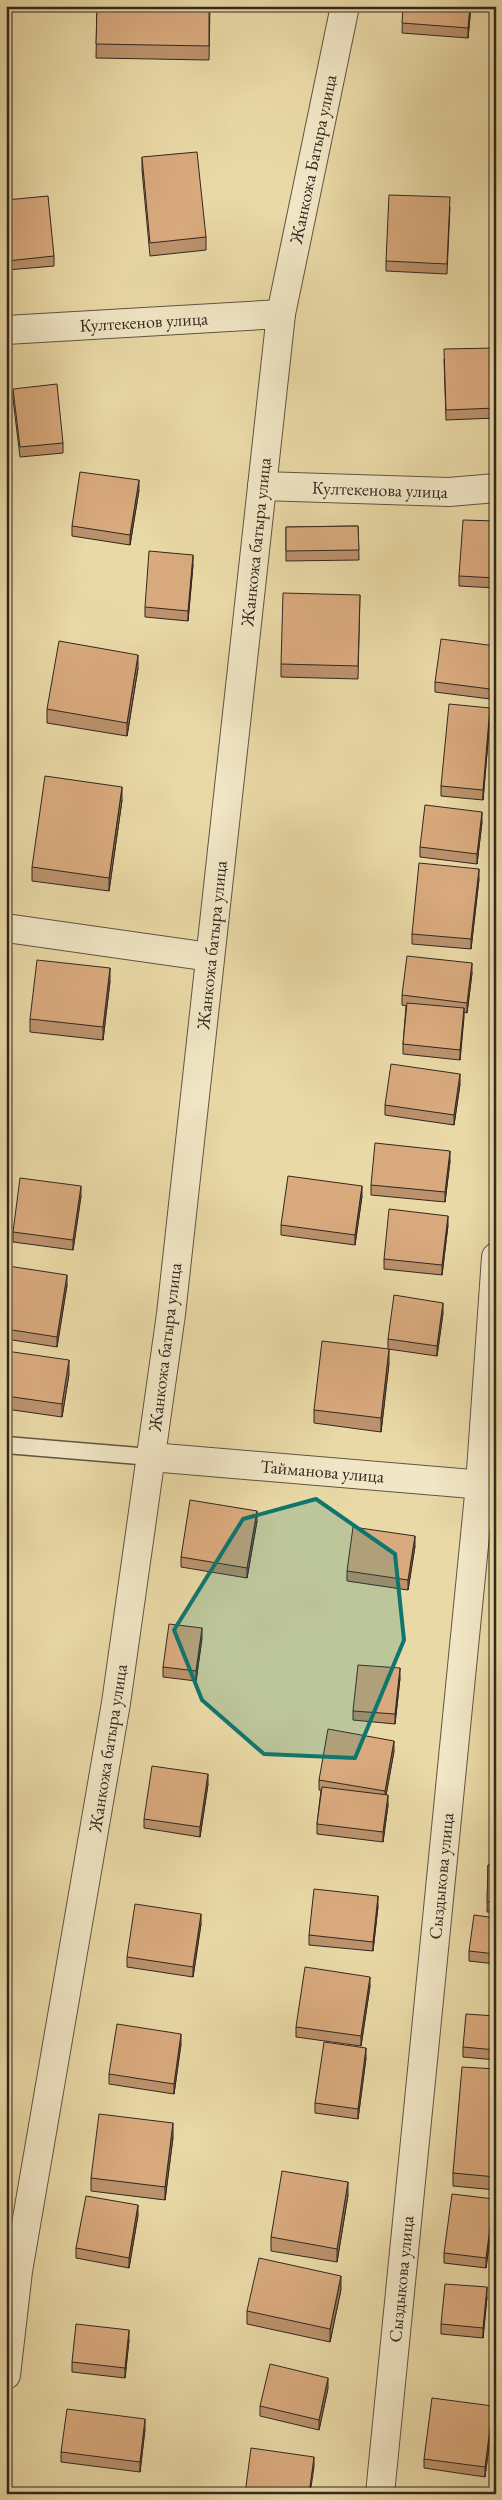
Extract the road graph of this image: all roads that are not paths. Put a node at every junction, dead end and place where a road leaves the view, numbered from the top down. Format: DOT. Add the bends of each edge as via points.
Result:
graph roads {
  1 [pos="345,6"];
  2 [pos="281,314"];
  3 [pos="6,330"];
  4 [pos="262,486"];
  5 [pos="496,488"];
  6 [pos="6,928"];
  7 [pos="210,957"];
  8 [pos="496,1258"];
  9 [pos="6,1446"];
  10 [pos="151,1457"];
  11 [pos="488,1486"];
  12 [pos="11,2290"];
  13 [pos="6,2375"];
  14 [pos="380,2494"];
  1 -- 2 [label="street, Жанкожа Батыра улица"];
  2 -- 3 [label="street, Култекенов улица"];
  2 -- 4 [label="street, Жанкожа батыра улица"];
  4 -- 5 [label="street, Култекенова улица" via="449,492"];
  4 -- 7 [label="street, Жанкожа батыра улица"];
  6 -- 7 [label="street"];
  7 -- 10 [label="street, Жанкожа батыра улица" via="171,1314"];
  8 -- 11 [label="street, Сыздыкова улица"];
  9 -- 10 [label="lane"];
  10 -- 11 [label="street, Тайманова улица"];
  10 -- 12 [label="street, Жанкожа батыра улица" via="116,1703"];
  11 -- 14 [label="street, Сыздыкова улица"];
  12 -- 13 [label="street, Жанкожа батыра улица"];
}
